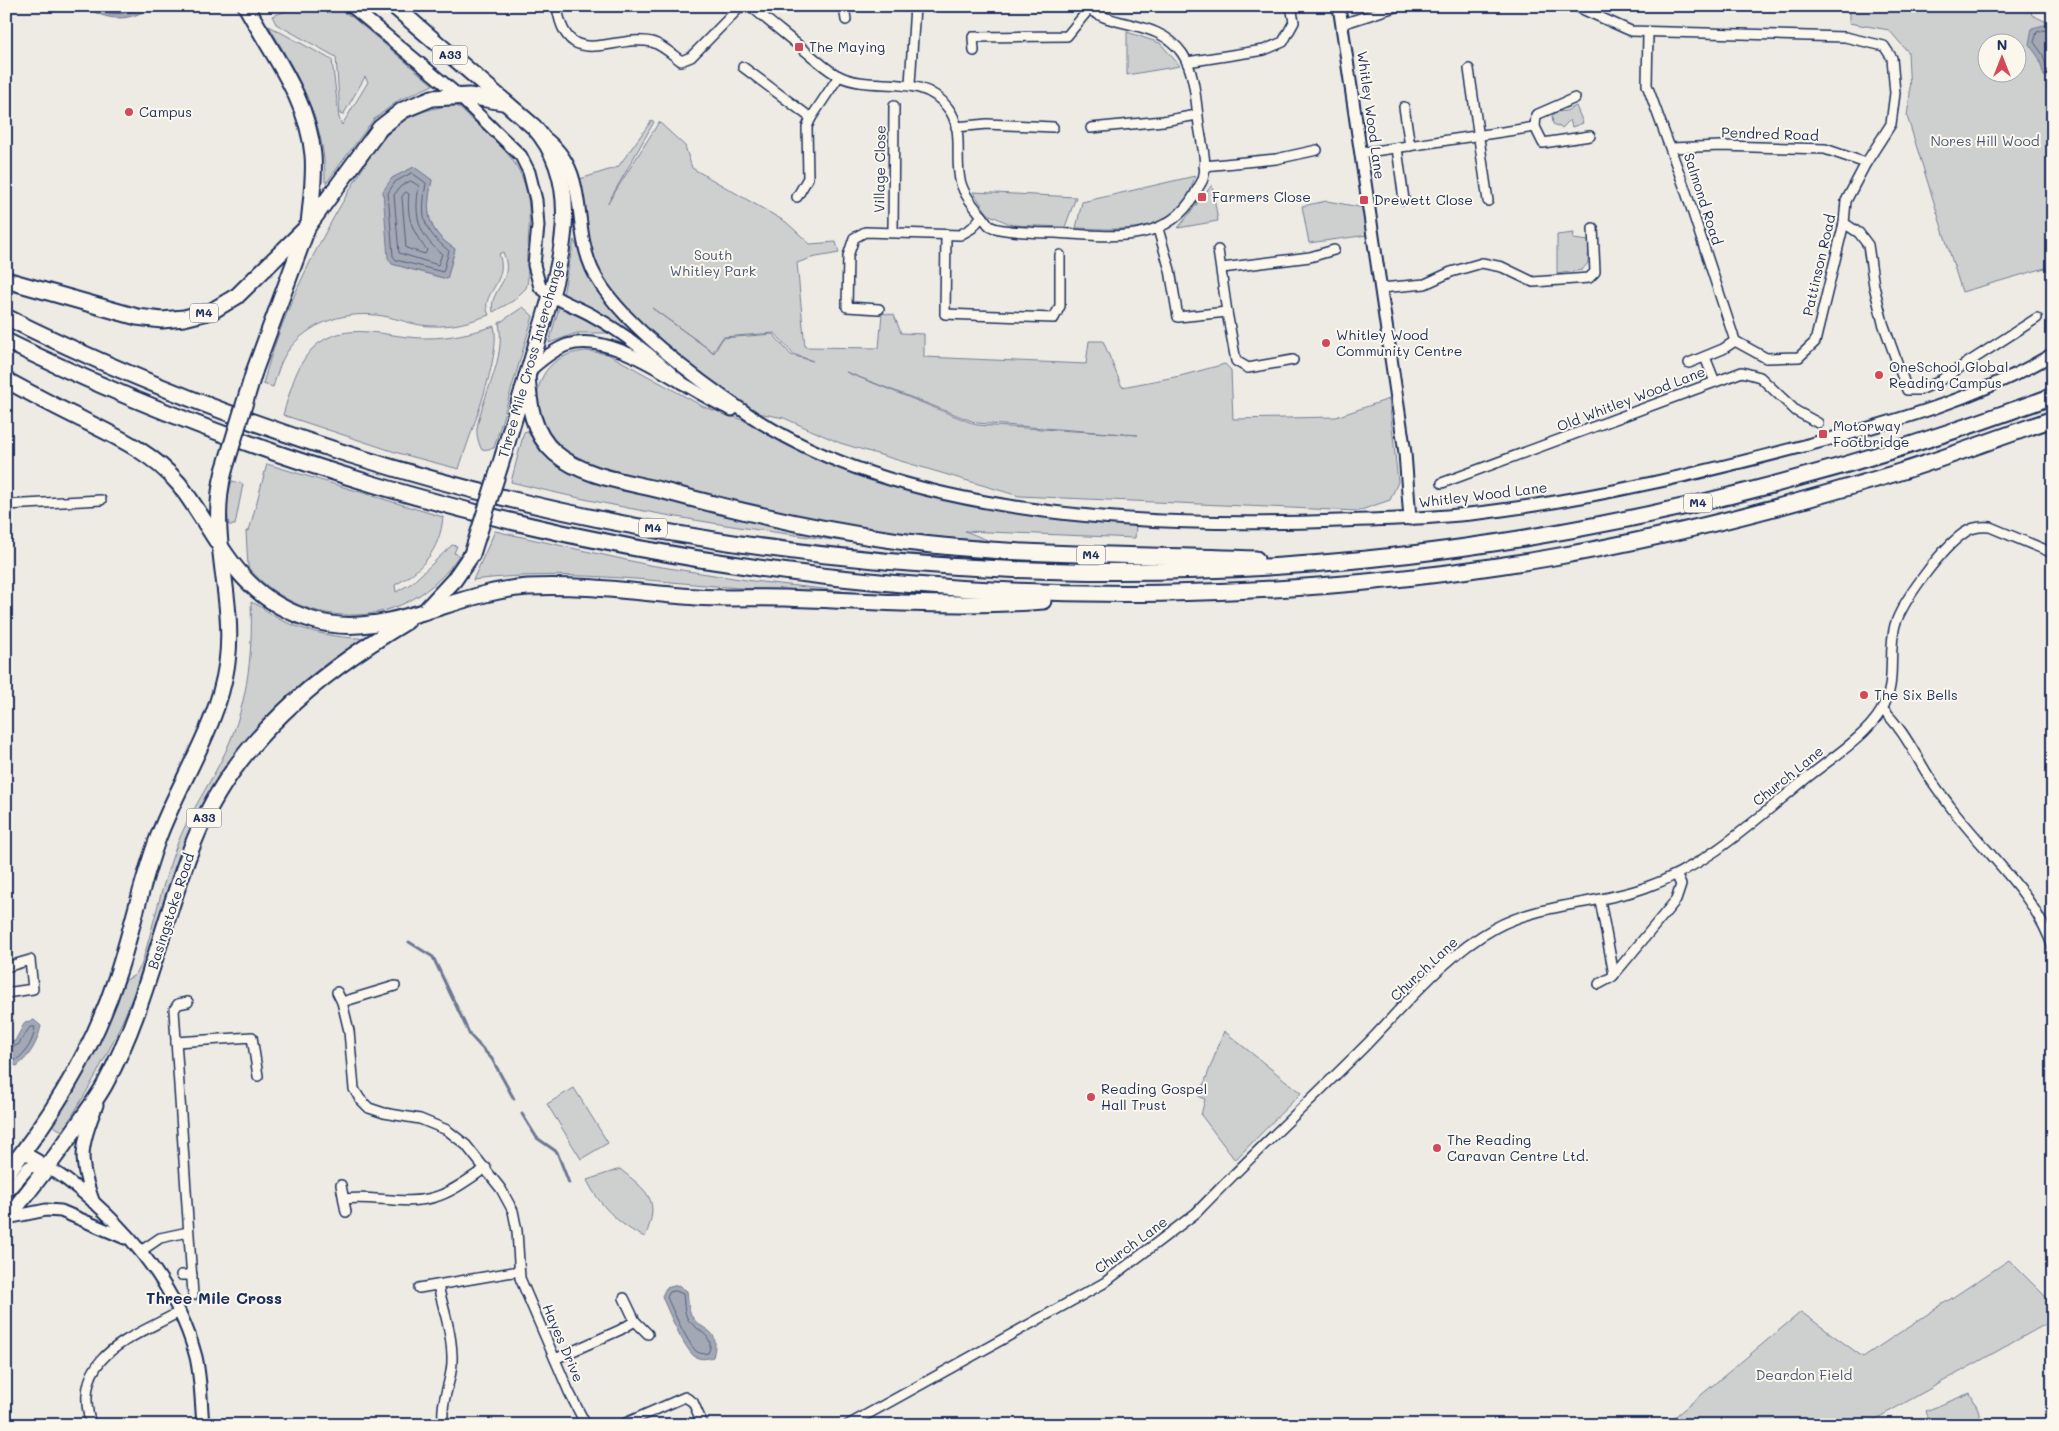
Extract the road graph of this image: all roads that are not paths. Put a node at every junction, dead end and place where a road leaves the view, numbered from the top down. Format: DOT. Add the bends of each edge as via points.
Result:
graph roads {
  1 [pos="246,6"];
  2 [pos="351,6"];
  3 [pos="394,6"];
  4 [pos="557,6"];
  5 [pos="741,6"];
  6 [pos="753,6"];
  7 [pos="844,6"];
  8 [pos="914,6"];
  9 [pos="1291,6"];
  10 [pos="1339,6"];
  11 [pos="1398,6"];
  12 [pos="1575,6"];
  13 [pos="1087,8"];
  14 [pos="846,20"];
  15 [pos="1342,24"];
  16 [pos="1648,33"];
  17 [pos="974,51"];
  18 [pos="1187,62"];
  19 [pos="743,67"];
  20 [pos="1469,69"];
  21 [pos="839,76"];
  22 [pos="910,84"];
  23 [pos="459,96"];
  24 [pos="1575,98"];
  25 [pos="507,102"];
  26 [pos="894,106"];
  27 [pos="1404,107"];
  28 [pos="1198,115"];
  29 [pos="811,118"];
  30 [pos="956,127"];
  31 [pos="1053,127"];
  32 [pos="1535,127"];
  33 [pos="1091,128"];
  34 [pos="541,134"];
  35 [pos="1479,134"];
  36 [pos="1590,136"];
  37 [pos="1410,146"];
  38 [pos="1396,148"];
  39 [pos="1671,148"];
  40 [pos="1316,150"];
  41 [pos="1361,153"];
  42 [pos="1866,163"];
  43 [pos="1204,166"];
  44 [pos="797,197"];
  45 [pos="1404,200"];
  46 [pos="1488,201"];
  47 [pos="982,216"];
  48 [pos="1844,223"];
  49 [pos="308,226"];
  50 [pos="1594,228"];
  51 [pos="1158,229"];
  52 [pos="893,232"];
  53 [pos="946,235"];
  54 [pos="1218,250"];
  55 [pos="1334,250"];
  56 [pos="1060,255"];
  57 [pos="1222,268"];
  58 [pos="6,280"];
  59 [pos="1381,288"];
  60 [pos="551,295"];
  61 [pos="879,309"];
  62 [pos="1227,312"];
  63 [pos="6,317"];
  64 [pos="2037,318"];
  65 [pos="6,341"];
  66 [pos="1735,341"];
  67 [pos="2053,354"];
  68 [pos="1705,357"];
  69 [pos="1293,360"];
  70 [pos="1689,363"];
  71 [pos="528,373"];
  72 [pos="6,380"];
  73 [pos="1714,382"];
  74 [pos="682,383"];
  75 [pos="2053,396"];
  76 [pos="753,418"];
  77 [pos="2053,419"];
  78 [pos="1818,423"];
  79 [pos="1442,483"];
  80 [pos="101,500"];
  81 [pos="6,505"];
  82 [pos="1410,519"];
  83 [pos="221,546"];
  84 [pos="2053,553"];
  85 [pos="1332,562"];
  86 [pos="1112,594"];
  87 [pos="424,611"];
  88 [pos="1882,709"];
  89 [pos="1677,876"];
  90 [pos="1600,900"];
  91 [pos="2053,948"];
  92 [pos="6,967"];
  93 [pos="1614,975"];
  94 [pos="1599,984"];
  95 [pos="394,986"];
  96 [pos="337,992"];
  97 [pos="6,993"];
  98 [pos="188,1002"];
  99 [pos="342,1002"];
  100 [pos="176,1042"];
  101 [pos="258,1076"];
  102 [pos="104,1085"];
  103 [pos="23,1152"];
  104 [pos="49,1166"];
  105 [pos="486,1168"];
  106 [pos="6,1174"];
  107 [pos="341,1185"];
  108 [pos="6,1193"];
  109 [pos="344,1199"];
  110 [pos="94,1204"];
  111 [pos="346,1212"];
  112 [pos="7,1218"];
  113 [pos="188,1232"];
  114 [pos="129,1240"];
  115 [pos="141,1251"];
  116 [pos="519,1271"];
  117 [pos="181,1275"];
  118 [pos="192,1275"];
  119 [pos="438,1286"];
  120 [pos="419,1288"];
  121 [pos="193,1295"];
  122 [pos="624,1298"];
  123 [pos="179,1312"];
  124 [pos="635,1321"];
  125 [pos="648,1334"];
  126 [pos="555,1359"];
  127 [pos="90,1425"];
  128 [pos="203,1425"];
  129 [pos="444,1425"];
  130 [pos="586,1425"];
  131 [pos="621,1425"];
  132 [pos="703,1425"];
  133 [pos="848,1425"];
  1 -- 49 [label="highway" via="280,64 306,119 313,167"];
  2 -- 23 [label="main road"];
  3 -- 25 [label="highway, A33"];
  4 -- 5 [label="street" via="559,19 568,36 588,48 652,42 681,61 691,57"];
  6 -- 21 [label="street"];
  7 -- 14 [label="street"];
  8 -- 22 [label="street"];
  9 -- 18 [label="street" via="1294,22 1283,42 1264,50"];
  10 -- 15 [label="main road, Whitley Wood Lane"];
  11 -- 15 [label="street"];
  12 -- 16 [label="street, Pattinson Road" via="1631,31"];
  13 -- 17 [label="street" via="1067,36 974,36"];
  13 -- 18 [label="street" via="1166,37"];
  15 -- 41 [label="main road, Whitley Wood Lane"];
  16 -- 39 [label="street, Salmond Road" via="1647,86"];
  16 -- 42 [label="street, Pattinson Road" via="1845,37 1884,46 1892,58 1894,93 1891,124"];
  18 -- 28 [label="street"];
  19 -- 29 [label="street"];
  20 -- 35 [label="street"];
  21 -- 22 [label="street" via="858,82"];
  21 -- 29 [label="street"];
  22 -- 30 [label="street" via="932,94 948,108"];
  23 -- 25 [label="highway"];
  23 -- 49 [label="highway" via="424,100 387,121"];
  23 -- 60 [label="main road" via="526,163 537,209 534,265 538,284"];
  24 -- 32 [label="street" via="1536,115"];
  25 -- 34 [label="highway, Three Mile Cross Interchange"];
  26 -- 52 [label="street, Village Close"];
  27 -- 37 [label="street"];
  28 -- 33 [label="street"];
  28 -- 43 [label="street"];
  29 -- 44 [label="street" via="807,127 808,178"];
  30 -- 31 [label="street" via="987,124"];
  30 -- 47 [label="street" via="962,189"];
  32 -- 35 [label="street"];
  32 -- 36 [label="street" via="1543,143"];
  34 -- 60 [label="highway, Three Mile Cross Interchange" via="556,167 564,208 560,264"];
  34 -- 76 [label="main road" via="563,153 571,170 578,191 586,252 607,294 625,315 685,367"];
  35 -- 37 [label="street"];
  35 -- 46 [label="street"];
  37 -- 38 [label="street"];
  38 -- 41 [label="street"];
  38 -- 45 [label="street"];
  39 -- 42 [label="street, Pendred Road" via="1825,149"];
  39 -- 66 [label="street, Salmond Road"];
  40 -- 43 [label="street" via="1276,159"];
  41 -- 59 [label="main road, Whitley Wood Lane"];
  42 -- 48 [label="street, Pattinson Road" via="1846,201"];
  43 -- 51 [label="street" via="1203,180 1188,206 1176,219"];
  47 -- 51 [label="street" via="990,226 1026,232 1137,234"];
  47 -- 53 [label="street" via="972,228 960,235"];
  48 -- 64 [label="street" via="1859,233 1868,245 1886,332 1907,390 1920,390 1936,383"];
  48 -- 66 [label="street, Pattinson Road" via="1814,342 1799,358 1766,358"];
  49 -- 58 [label="highway, M4" via="237,296 212,311 192,317 162,320 137,317"];
  49 -- 83 [label="highway, bridge" via="254,372 224,471 217,511"];
  50 -- 59 [label="street" via="1596,272 1589,278 1533,282 1502,267 1482,264 1451,272 1425,284"];
  51 -- 62 [label="street" via="1170,270 1178,317"];
  52 -- 53 [label="street"];
  52 -- 61 [label="street" via="865,232 854,238 848,256 847,307"];
  53 -- 56 [label="street" via="946,314 1054,318 1060,306"];
  54 -- 57 [label="street"];
  55 -- 57 [label="street" via="1310,257"];
  57 -- 62 [label="street"];
  59 -- 82 [label="main road, Whitley Wood Lane" via="1405,453"];
  60 -- 71 [label="highway, Three Mile Cross Interchange"];
  60 -- 74 [label="main road" via="625,336"];
  62 -- 69 [label="street" via="1236,361 1248,368"];
  63 -- 85 [label="highway, M4" via="98,359 283,431 411,472 602,519 803,552 950,566 1114,572 1234,569"];
  65 -- 86 [label="highway, M4" via="91,381 276,453 444,505 504,520 590,539 794,572 1050,594"];
  66 -- 68 [label="street"];
  67 -- 82 [label="main road, Whitley Wood Lane" via="1959,399 1762,458 1550,503"];
  68 -- 70 [label="street"];
  68 -- 73 [label="street"];
  71 -- 74 [label="main road" via="565,346 592,342 612,346"];
  71 -- 85 [label="highway, M4" via="530,404 537,428 547,445 564,460 592,472 718,506 900,541 1068,554"];
  71 -- 87 [label="highway, Three Mile Cross Interchange, bridge" via="472,554 454,580"];
  72 -- 83 [label="highway" via="148,455 178,484"];
  73 -- 78 [label="street, Old Whitley Wood Lane" via="1742,372 1760,377 1796,411"];
  73 -- 79 [label="street, Old Whitley Wood Lane"];
  74 -- 76 [label="main road"];
  75 -- 85 [label="highway, M4" via="1838,468 1675,509 1515,540"];
  76 -- 82 [label="main road" via="805,445 892,479 965,497 1036,509 1196,522"];
  77 -- 86 [label="highway, M4" via="1898,473 1784,506 1670,534 1554,557 1346,584"];
  80 -- 81 [label="street"];
  83 -- 87 [label="highway" via="236,570 254,589 281,608 310,620 362,626"];
  83 -- 103 [label="highway, A33" via="228,609 228,648 214,718 155,845 117,977 100,1018 72,1077"];
  84 -- 88 [label="street" via="1990,527 1973,528 1959,537 1918,585 1896,625 1890,691"];
  86 -- 87 [label="highway, M4" via="1010,604 711,598 546,586 494,591"];
  87 -- 102 [label="highway, Basingstoke Road / A33" via="315,683 273,722 224,783 195,839 139,1005"];
  88 -- 89 [label="street, Church Lane" via="1859,736 1733,839"];
  88 -- 91 [label="street" via="1905,734 1927,774 1965,826 2012,878"];
  89 -- 90 [label="street, Church Lane"];
  89 -- 93 [label="street" via="1681,885 1676,900"];
  90 -- 93 [label="street"];
  90 -- 133 [label="street, Church Lane" via="1539,912 1509,922 1468,945 1196,1213 1164,1239 1104,1282"];
  92 -- 97 [label="street" via="30,960 33,988"];
  93 -- 94 [label="street"];
  95 -- 99 [label="street"];
  96 -- 99 [label="street, Hayes Drive"];
  98 -- 100 [label="street" via="178,1004 174,1010"];
  99 -- 105 [label="street, Hayes Drive" via="349,1031 354,1088 360,1099 369,1108 420,1119 447,1130 466,1145"];
  100 -- 101 [label="street" via="252,1038"];
  100 -- 113 [label="street"];
  102 -- 104 [label="highway, Basingstoke Road / A33"];
  102 -- 110 [label="main road" via="82,1148 85,1179"];
  103 -- 104 [label="main road"];
  103 -- 106 [label="highway, A33"];
  104 -- 108 [label="main road" via="29,1167"];
  104 -- 110 [label="main road"];
  104 -- 112 [label="highway, A33"];
  105 -- 109 [label="street" via="434,1197 413,1201"];
  105 -- 116 [label="street, Hayes Drive" via="513,1211 518,1231"];
  107 -- 109 [label="street"];
  109 -- 111 [label="street"];
  110 -- 114 [label="main road"];
  112 -- 114 [label="main road" via="46,1210 61,1211"];
  113 -- 115 [label="street" via="160,1238"];
  113 -- 118 [label="street"];
  114 -- 115 [label="main road"];
  115 -- 123 [label="main road"];
  116 -- 119 [label="street"];
  116 -- 126 [label="street, Hayes Drive"];
  117 -- 118 [label="street"];
  118 -- 121 [label="street"];
  119 -- 120 [label="street"];
  119 -- 129 [label="street" via="452,1364 442,1406"];
  122 -- 124 [label="street"];
  123 -- 127 [label="street" via="119,1343 96,1364 85,1395"];
  123 -- 128 [label="main road" via="196,1356"];
  124 -- 125 [label="street"];
  124 -- 126 [label="street"];
  126 -- 130 [label="street, Hayes Drive"];
  131 -- 132 [label="street" via="685,1397 693,1402"];
}
